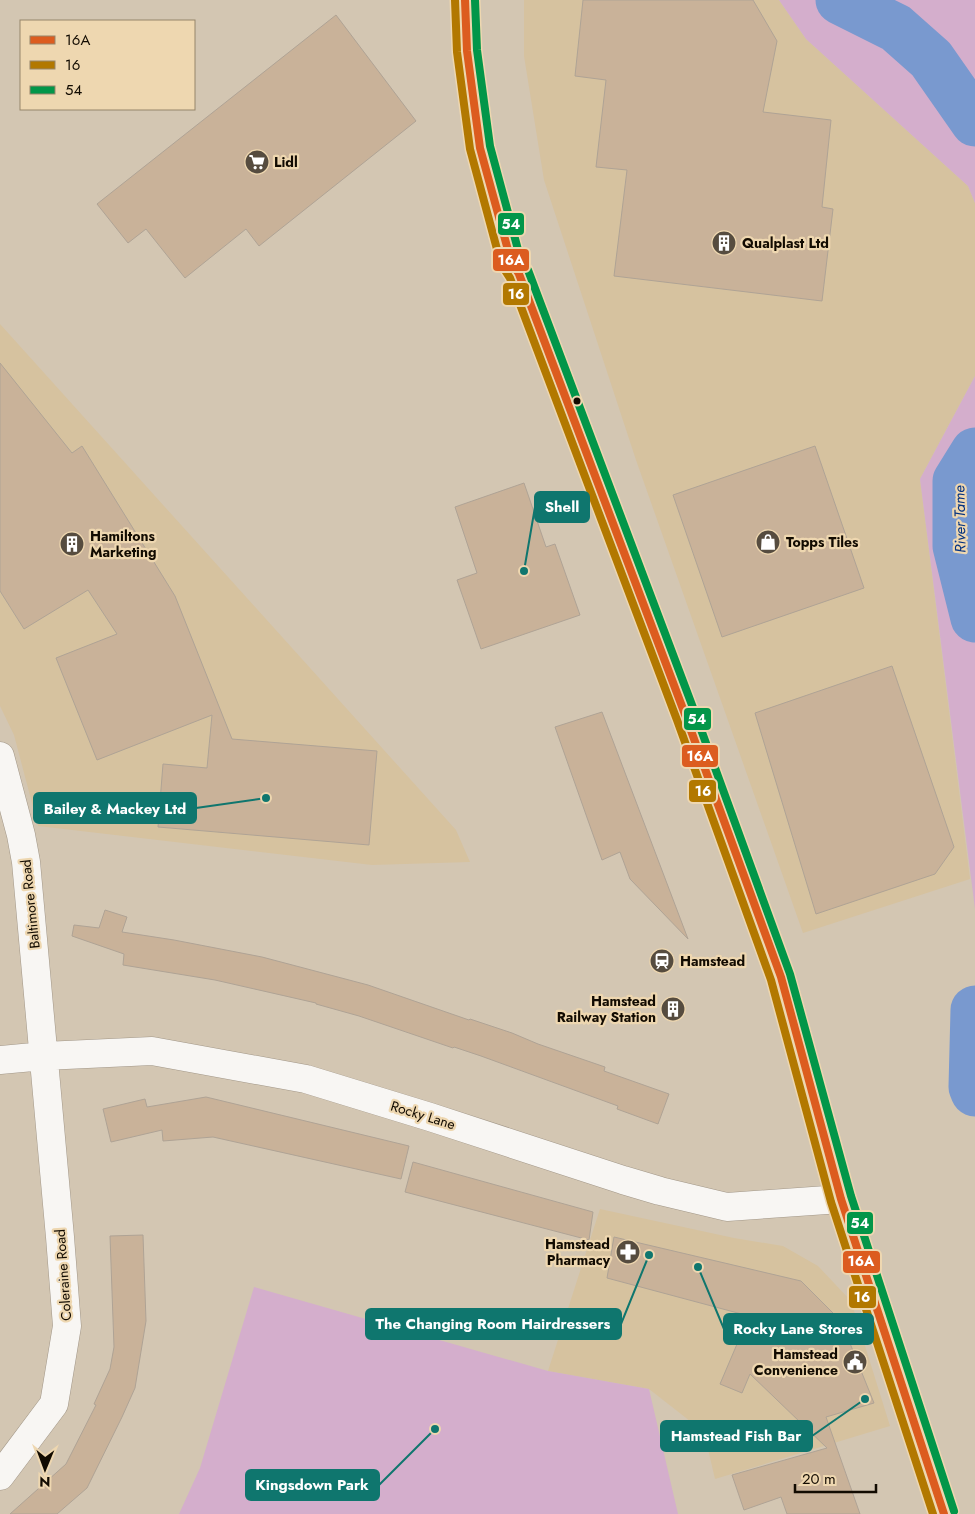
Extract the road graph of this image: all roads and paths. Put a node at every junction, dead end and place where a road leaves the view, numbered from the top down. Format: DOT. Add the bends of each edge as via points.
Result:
graph roads {
  1 [pos="465,0"];
  2 [pos="0,756"];
  3 [pos="44,1056"];
  4 [pos="0,1060"];
  5 [pos="840,1199"];
  6 [pos="0,1476"];
  7 [pos="944,1514"];
  1 -- 5 [label="street" via="467,51 480,148 511,261 519,274 781,977"];
  2 -- 3 [label="street, Baltimore Road" via="26,862"];
  3 -- 4 [label="street, Rocky Lane"];
  3 -- 5 [label="street, Rocky Lane" via="152,1051 306,1079 623,1180 727,1207"];
  3 -- 6 [label="street, Coleraine Road" via="67,1326 54,1404"];
  5 -- 7 [label="street"];
}
